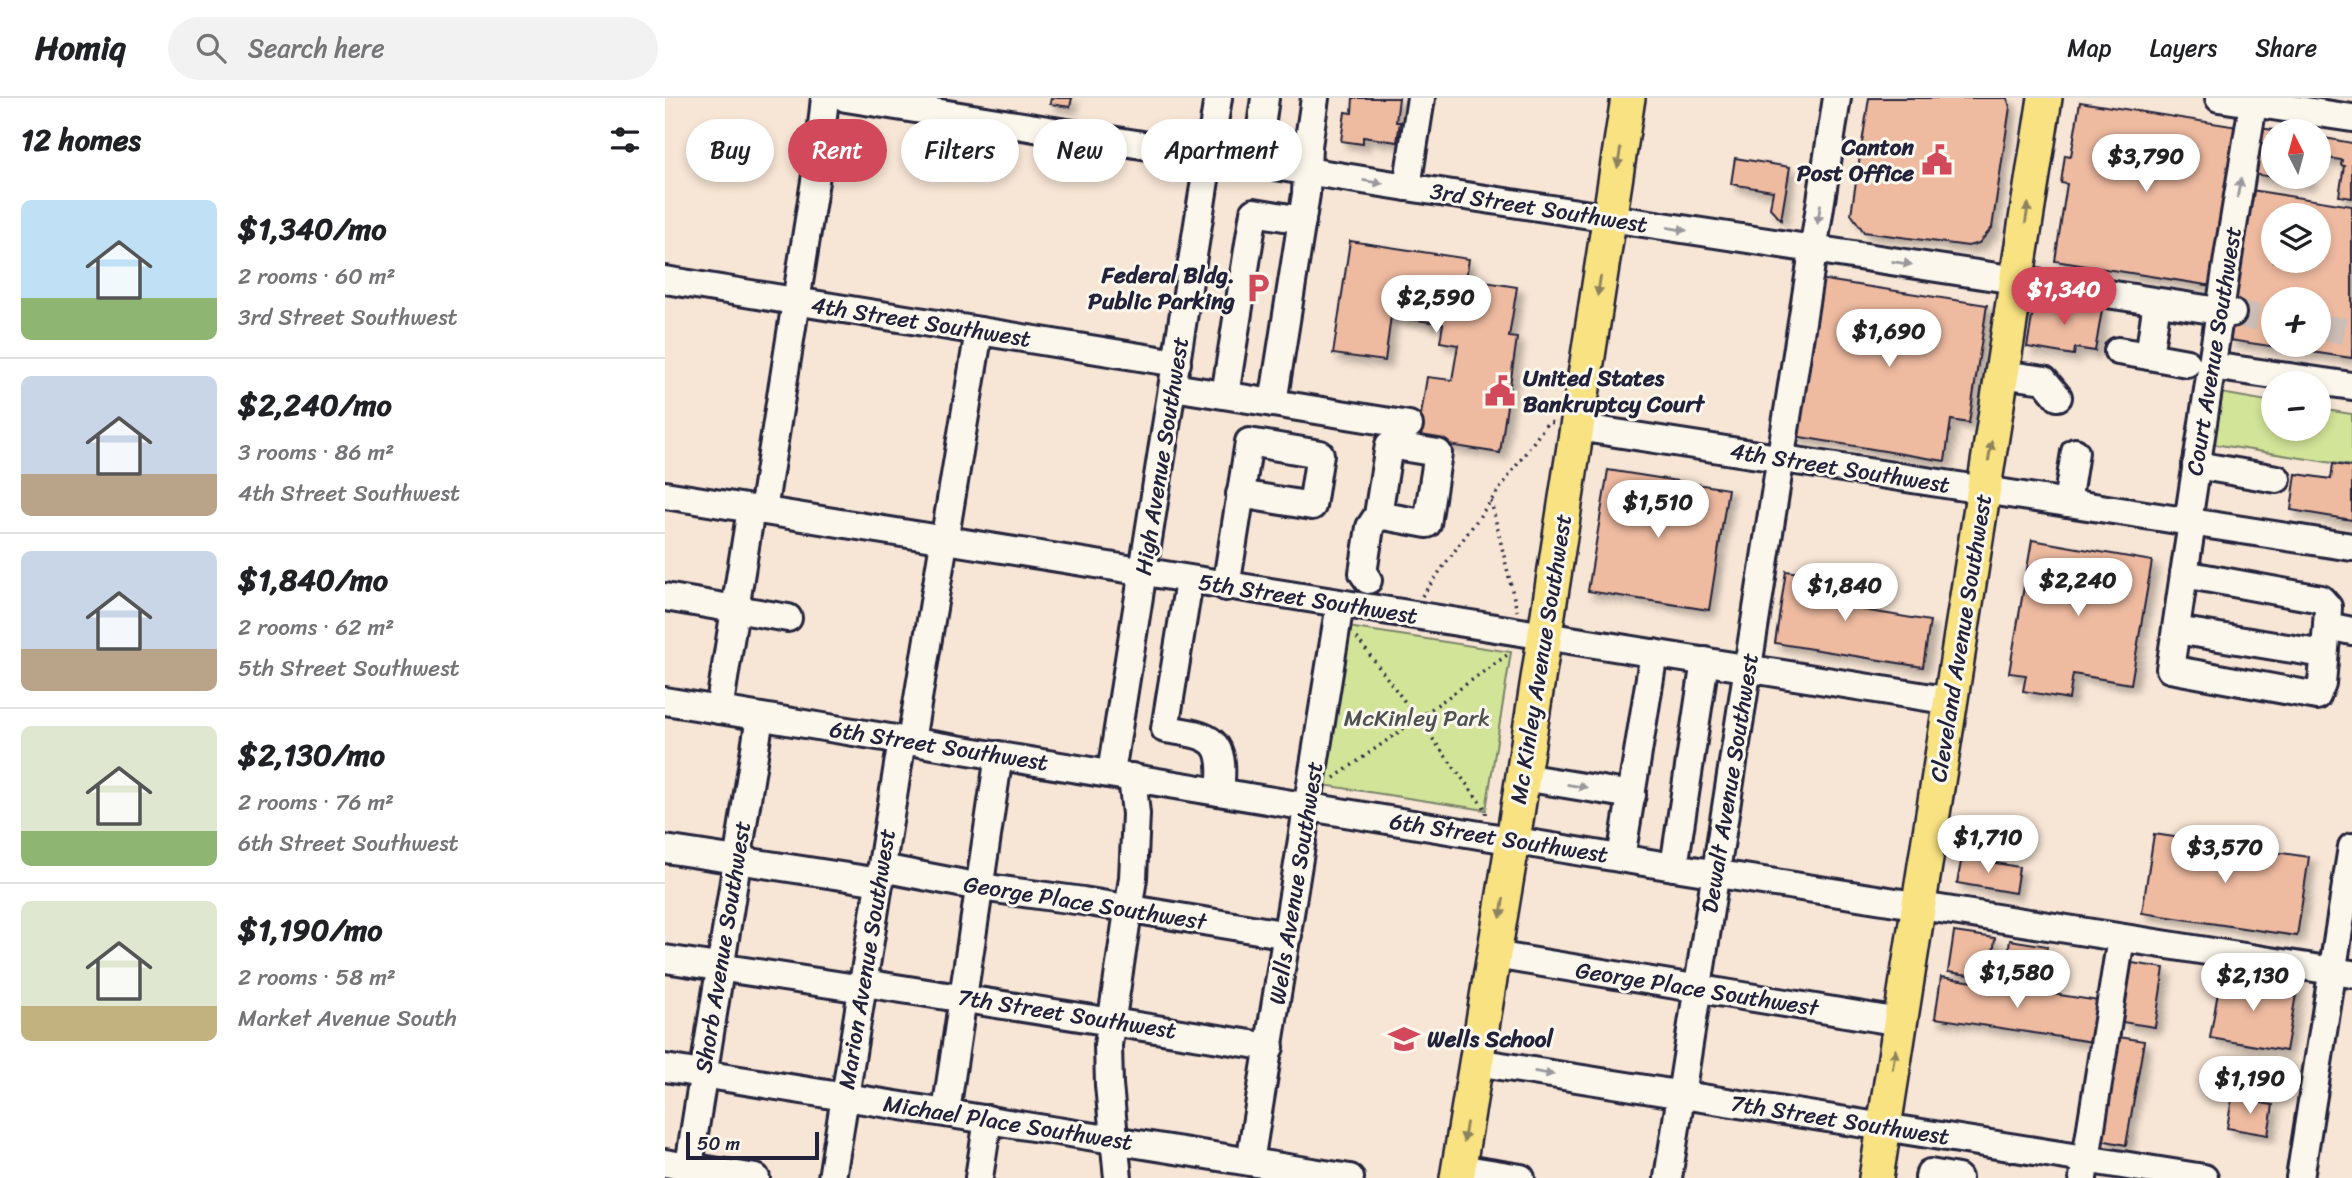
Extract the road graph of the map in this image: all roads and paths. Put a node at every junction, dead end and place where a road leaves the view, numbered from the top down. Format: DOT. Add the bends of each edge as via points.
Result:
graph roads {
  1 [pos="825,98"];
  2 [pos="846,98"];
  3 [pos="1218,98"];
  4 [pos="1265,98"];
  5 [pos="1315,98"];
  6 [pos="1421,98"];
  7 [pos="1628,98"];
  8 [pos="1837,98"];
  9 [pos="2045,98"];
  10 [pos="2219,98"];
  11 [pos="2254,101"];
  12 [pos="2284,103"];
  13 [pos="2352,118"];
  14 [pos="1215,119"];
  15 [pos="1262,119"];
  16 [pos="1141,145"];
  17 [pos="1302,170"];
  18 [pos="1307,171"];
  19 [pos="1205,182"];
  20 [pos="1406,187"];
  21 [pos="1610,219"];
  22 [pos="1302,220"];
  23 [pos="1814,250"];
  24 [pos="665,280"];
  25 [pos="2016,281"];
  26 [pos="796,302"];
  27 [pos="2157,302"];
  28 [pos="2226,312"];
  29 [pos="979,331"];
  30 [pos="2118,351"];
  31 [pos="2149,356"];
  32 [pos="2199,364"];
  33 [pos="2001,374"];
  34 [pos="1175,375"];
  35 [pos="2352,386"];
  36 [pos="1225,395"];
  37 [pos="2057,397"];
  38 [pos="1273,403"];
  39 [pos="1409,425"];
  40 [pos="1577,428"];
  41 [pos="2075,452"];
  42 [pos="1780,459"];
  43 [pos="2196,465"];
  44 [pos="2277,479"];
  45 [pos="1984,491"];
  46 [pos="1240,494"];
  47 [pos="665,495"];
  48 [pos="1491,500"];
  49 [pos="2067,503"];
  50 [pos="757,510"];
  51 [pos="1378,515"];
  52 [pos="2190,523"];
  53 [pos="945,541"];
  54 [pos="2352,547"];
  55 [pos="1143,573"];
  56 [pos="2184,574"];
  57 [pos="1189,581"];
  58 [pos="1226,587"];
  59 [pos="665,597"];
  60 [pos="734,609"];
  61 [pos="1347,611"];
  62 [pos="1409,614"];
  63 [pos="788,618"];
  64 [pos="2340,628"];
  65 [pos="2176,629"];
  66 [pos="1530,634"];
  67 [pos="1654,653"];
  68 [pos="2324,654"];
  69 [pos="1705,661"];
  70 [pos="1749,668"];
  71 [pos="665,701"];
  72 [pos="1951,701"];
  73 [pos="719,710"];
  74 [pos="760,717"];
  75 [pos="1417,719"];
  76 [pos="907,740"];
  77 [pos="999,755"];
  78 [pos="1122,775"];
  79 [pos="1523,777"];
  80 [pos="1334,778"];
  81 [pos="1220,792"];
  82 [pos="1632,795"];
  83 [pos="1308,806"];
  84 [pos="1498,838"];
  85 [pos="2352,847"];
  86 [pos="665,849"];
  87 [pos="1621,858"];
  88 [pos="737,860"];
  89 [pos="1674,867"];
  90 [pos="1716,873"];
  91 [pos="881,875"];
  92 [pos="980,887"];
  93 [pos="1919,906"];
  94 [pos="1129,909"];
  95 [pos="1288,934"];
  96 [pos="2121,938"];
  97 [pos="1494,955"];
  98 [pos="665,959"];
  99 [pos="720,967"];
  100 [pos="2343,972"];
  101 [pos="864,986"];
  102 [pos="1697,989"];
  103 [pos="962,997"];
  104 [pos="1112,1021"];
  105 [pos="1900,1022"];
  106 [pos="1270,1047"];
  107 [pos="1476,1062"];
  108 [pos="665,1068"];
  109 [pos="703,1074"];
  110 [pos="1681,1094"];
  111 [pos="845,1097"];
  112 [pos="946,1112"];
  113 [pos="988,1119"];
  114 [pos="1884,1127"];
  115 [pos="1114,1140"];
  116 [pos="1250,1162"];
  117 [pos="2085,1168"];
  118 [pos="680,1169"];
  119 [pos="1284,1173"];
  120 [pos="1458,1173"];
  121 [pos="756,1178"];
  122 [pos="832,1178"];
  123 [pos="979,1178"];
  124 [pos="1118,1178"];
  125 [pos="1350,1178"];
  126 [pos="1521,1178"];
  127 [pos="1668,1178"];
  128 [pos="1876,1178"];
  129 [pos="1929,1178"];
  130 [pos="1958,1178"];
  131 [pos="2204,1178"];
  132 [pos="2299,1178"];
  1 -- 26 [label="street"];
  2 -- 16 [label="street, 3rd Street Southwest"];
  3 -- 14 [label="street, High Avenue Southwest"];
  4 -- 15 [label="street"];
  5 -- 18 [label="street"];
  6 -- 20 [label="street"];
  7 -- 21 [label="main road, Mc Kinley Avenue Southwest, one-way"];
  8 -- 23 [label="street, Dewalt Avenue Southwest, one-way"];
  25 -- 9 [label="main road, Cleveland Avenue Southwest, one-way"];
  10 -- 11 [label="street"];
  11 -- 12 [label="street"];
  28 -- 11 [label="street, Court Avenue Southwest, one-way"];
  12 -- 13 [label="street"];
  17 -- 18 [label="street, 3rd Street Southwest"];
  18 -- 20 [label="street, 3rd Street Southwest, one-way"];
  18 -- 22 [label="street"];
  19 -- 34 [label="street, High Avenue Southwest"];
  20 -- 21 [label="street, 3rd Street Southwest"];
  21 -- 23 [label="street, 3rd Street Southwest, one-way"];
  21 -- 40 [label="main road, Mc Kinley Avenue Southwest, one-way"];
  22 -- 36 [label="street" via="1254,212"];
  22 -- 38 [label="street"];
  23 -- 25 [label="street, 3rd Street Southwest, one-way"];
  23 -- 42 [label="street, Dewalt Avenue Southwest"];
  24 -- 26 [label="street, 4th Street Southwest"];
  25 -- 27 [label="street, 3rd Street Southwest"];
  25 -- 33 [label="main road, Cleveland Avenue Southwest"];
  26 -- 29 [label="street, 4th Street Southwest"];
  26 -- 50 [label="street"];
  27 -- 28 [label="street, 3rd Street Southwest"];
  27 -- 31 [label="street"];
  28 -- 32 [label="street, Court Avenue Southwest"];
  29 -- 34 [label="street, 4th Street Southwest"];
  29 -- 53 [label="street, Marion Avenue Southwest"];
  30 -- 31 [label="street"];
  31 -- 32 [label="street"];
  32 -- 35 [label="street"];
  32 -- 43 [label="street, Court Avenue Southwest"];
  33 -- 37 [label="street" via="2044,380"];
  45 -- 33 [label="main road, Cleveland Avenue Southwest, one-way"];
  34 -- 36 [label="street, 4th Street Southwest"];
  34 -- 55 [label="street, High Avenue Southwest"];
  36 -- 38 [label="street, 4th Street Southwest"];
  38 -- 39 [label="street, 4th Street Southwest"];
  40 -- 42 [label="street, 4th Street Southwest"];
  40 -- 48 [label="path" via="1548,422"];
  40 -- 66 [label="main road, Mc Kinley Avenue Southwest"];
  41 -- 49 [label="street"];
  42 -- 45 [label="street, 4th Street Southwest"];
  42 -- 70 [label="street, Dewalt Avenue Southwest"];
  43 -- 44 [label="street"];
  43 -- 52 [label="street, Court Avenue Southwest"];
  45 -- 49 [label="street, 4th Street Southwest"];
  45 -- 72 [label="main road, Cleveland Avenue Southwest"];
  46 -- 58 [label="street"];
  47 -- 50 [label="street, 5th Street Southwest"];
  48 -- 62 [label="path"];
  48 -- 66 [label="path" via="1517,608"];
  49 -- 52 [label="street, 4th Street Southwest"];
  50 -- 53 [label="street, 5th Street Southwest"];
  50 -- 60 [label="street"];
  51 -- 61 [label="street, Wells Avenue Southwest" via="1370,527 1363,573 1368,580"];
  52 -- 54 [label="street, 4th Street Southwest"];
  52 -- 56 [label="street, Court Avenue Southwest"];
  53 -- 55 [label="street, 5th Street Southwest"];
  53 -- 76 [label="street, Marion Avenue Southwest"];
  55 -- 57 [label="street, 5th Street Southwest"];
  55 -- 78 [label="street, High Avenue Southwest"];
  56 -- 64 [label="street" via="2321,598"];
  56 -- 65 [label="street, Court Avenue Southwest"];
  57 -- 58 [label="street, 5th Street Southwest"];
  57 -- 81 [label="street" via="1165,729 1203,734 1218,747 1223,766"];
  58 -- 61 [label="street, 5th Street Southwest"];
  59 -- 60 [label="street"];
  60 -- 63 [label="street"];
  60 -- 73 [label="street"];
  61 -- 62 [label="street, 5th Street Southwest"];
  61 -- 75 [label="path" via="1346,623"];
  61 -- 83 [label="street, Wells Avenue Southwest"];
  62 -- 66 [label="street, 5th Street Southwest"];
  64 -- 68 [label="street"];
  65 -- 68 [label="street"];
  65 -- 68 [label="street, Court Avenue Southwest" via="2170,669 2317,696"];
  66 -- 67 [label="street, 5th Street Southwest"];
  66 -- 75 [label="path"];
  66 -- 79 [label="main road, Mc Kinley Avenue Southwest"];
  67 -- 69 [label="street, 5th Street Southwest"];
  67 -- 82 [label="street"];
  69 -- 70 [label="street, 5th Street Southwest"];
  69 -- 89 [label="street"];
  70 -- 72 [label="street, 5th Street Southwest"];
  70 -- 90 [label="street, Dewalt Avenue Southwest"];
  71 -- 73 [label="street, 6th Street Southwest"];
  72 -- 93 [label="main road, Cleveland Avenue Southwest"];
  73 -- 74 [label="street, 6th Street Southwest"];
  74 -- 76 [label="street, 6th Street Southwest"];
  74 -- 88 [label="street, Shorb Avenue Southwest"];
  75 -- 80 [label="path"];
  75 -- 84 [label="path" via="1486,810"];
  76 -- 77 [label="street, 6th Street Southwest"];
  76 -- 91 [label="street, Marion Avenue Southwest"];
  77 -- 78 [label="street, 6th Street Southwest"];
  77 -- 92 [label="street"];
  78 -- 81 [label="street, 6th Street Southwest"];
  78 -- 94 [label="street, High Avenue Southwest" via="1136,814"];
  79 -- 82 [label="street, one-way"];
  79 -- 84 [label="main road, Mc Kinley Avenue Southwest"];
  81 -- 83 [label="street, 6th Street Southwest"];
  82 -- 87 [label="street"];
  83 -- 84 [label="street, 6th Street Southwest"];
  83 -- 95 [label="street, Wells Avenue Southwest"];
  84 -- 87 [label="street, 6th Street Southwest"];
  84 -- 97 [label="main road, Mc Kinley Avenue Southwest, one-way"];
  85 -- 100 [label="street"];
  86 -- 88 [label="street, George Place Southwest"];
  87 -- 89 [label="street, 6th Street Southwest"];
  88 -- 91 [label="street, George Place Southwest"];
  88 -- 99 [label="street, Shorb Avenue Southwest"];
  89 -- 90 [label="street, 6th Street Southwest"];
  90 -- 93 [label="street, 6th Street Southwest"];
  90 -- 102 [label="street, Dewalt Avenue Southwest"];
  91 -- 92 [label="street, George Place Southwest"];
  91 -- 101 [label="street, Marion Avenue Southwest"];
  92 -- 94 [label="street, George Place Southwest"];
  92 -- 103 [label="street"];
  93 -- 96 [label="street, 6th Street Southwest"];
  93 -- 105 [label="main road, Cleveland Avenue Southwest"];
  94 -- 95 [label="street, George Place Southwest"];
  94 -- 104 [label="street, High Avenue Southwest"];
  95 -- 106 [label="street, Wells Avenue Southwest"];
  96 -- 100 [label="street, 6th Street Southwest"];
  96 -- 117 [label="street"];
  97 -- 102 [label="street, George Place Southwest"];
  97 -- 107 [label="main road, Mc Kinley Avenue Southwest"];
  98 -- 99 [label="street, 7th Street Southwest"];
  99 -- 101 [label="street, 7th Street Southwest"];
  99 -- 109 [label="street, Shorb Avenue Southwest"];
  100 -- 132 [label="street"];
  101 -- 103 [label="street, 7th Street Southwest"];
  101 -- 111 [label="street, Marion Avenue Southwest"];
  102 -- 105 [label="street, George Place Southwest"];
  102 -- 110 [label="street, Dewalt Avenue Southwest"];
  103 -- 104 [label="street, 7th Street Southwest"];
  103 -- 112 [label="street"];
  104 -- 106 [label="street, 7th Street Southwest"];
  104 -- 115 [label="street, High Avenue Southwest" via="1108,1045"];
  114 -- 105 [label="main road, Cleveland Avenue Southwest, one-way"];
  106 -- 116 [label="street, Wells Avenue Southwest"];
  107 -- 110 [label="street, 7th Street Southwest, one-way"];
  107 -- 120 [label="main road, Mc Kinley Avenue Southwest, one-way"];
  108 -- 109 [label="street, Michael Place Southwest"];
  109 -- 111 [label="street, Michael Place Southwest"];
  109 -- 118 [label="street, Shorb Avenue Southwest"];
  110 -- 114 [label="street, 7th Street Southwest"];
  110 -- 127 [label="street, Dewalt Avenue Southwest"];
  111 -- 112 [label="street, Michael Place Southwest"];
  111 -- 122 [label="street, Marion Avenue Southwest"];
  112 -- 113 [label="street, Michael Place Southwest"];
  113 -- 115 [label="street, Michael Place Southwest"];
  113 -- 123 [label="street"];
  114 -- 117 [label="street, 7th Street Southwest"];
  114 -- 128 [label="main road, Cleveland Avenue Southwest"];
  115 -- 116 [label="street, Michael Place Southwest"];
  115 -- 124 [label="street, High Avenue Southwest"];
  116 -- 119 [label="street, Michael Place Southwest"];
  117 -- 131 [label="street, 7th Street Southwest"];
  118 -- 121 [label="street"];
  119 -- 125 [label="street, Michael Place Southwest"];
  120 -- 126 [label="street"];
  129 -- 130 [label="street" via="1930,1173"];
}
